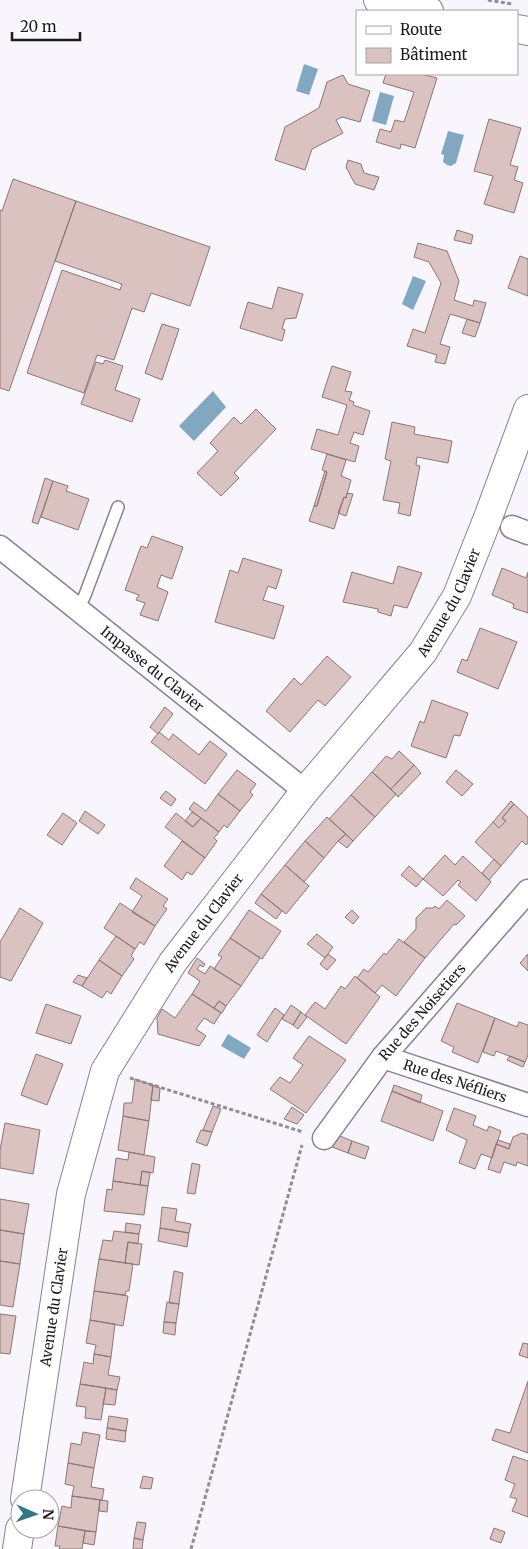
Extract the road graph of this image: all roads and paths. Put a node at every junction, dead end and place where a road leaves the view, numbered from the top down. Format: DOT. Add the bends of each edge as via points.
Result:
graph roads {
  1 [pos="378,0"];
  2 [pos="488,0"];
  3 [pos="424,10"];
  4 [pos="501,10"];
  5 [pos="528,409"];
  6 [pos="118,507"];
  7 [pos="0,547"];
  8 [pos="78,609"];
  9 [pos="305,792"];
  10 [pos="528,891"];
  11 [pos="383,1057"];
  12 [pos="105,1071"];
  13 [pos="528,1105"];
  14 [pos="315,1135"];
  15 [pos="26,1489"];
  16 [pos="191,1549"];
  1 -- 3 [label="street"];
  2 -- 4 [label="path"];
  5 -- 9 [label="street, Avenue du Clavier" via="457,596 423,652"];
  6 -- 8 [label="lane"];
  7 -- 8 [label="street, Impasse du Clavier"];
  8 -- 9 [label="street, Impasse du Clavier"];
  9 -- 12 [label="street, Avenue du Clavier" via="173,962"];
  10 -- 11 [label="street, Rue des Noisetiers"];
  11 -- 13 [label="street, Rue des Néfliers"];
  11 -- 14 [label="street, Rue des Noisetiers"];
  12 -- 14 [label="path"];
  12 -- 15 [label="street, Avenue du Clavier" via="71,1194"];
  14 -- 16 [label="path"];
}
